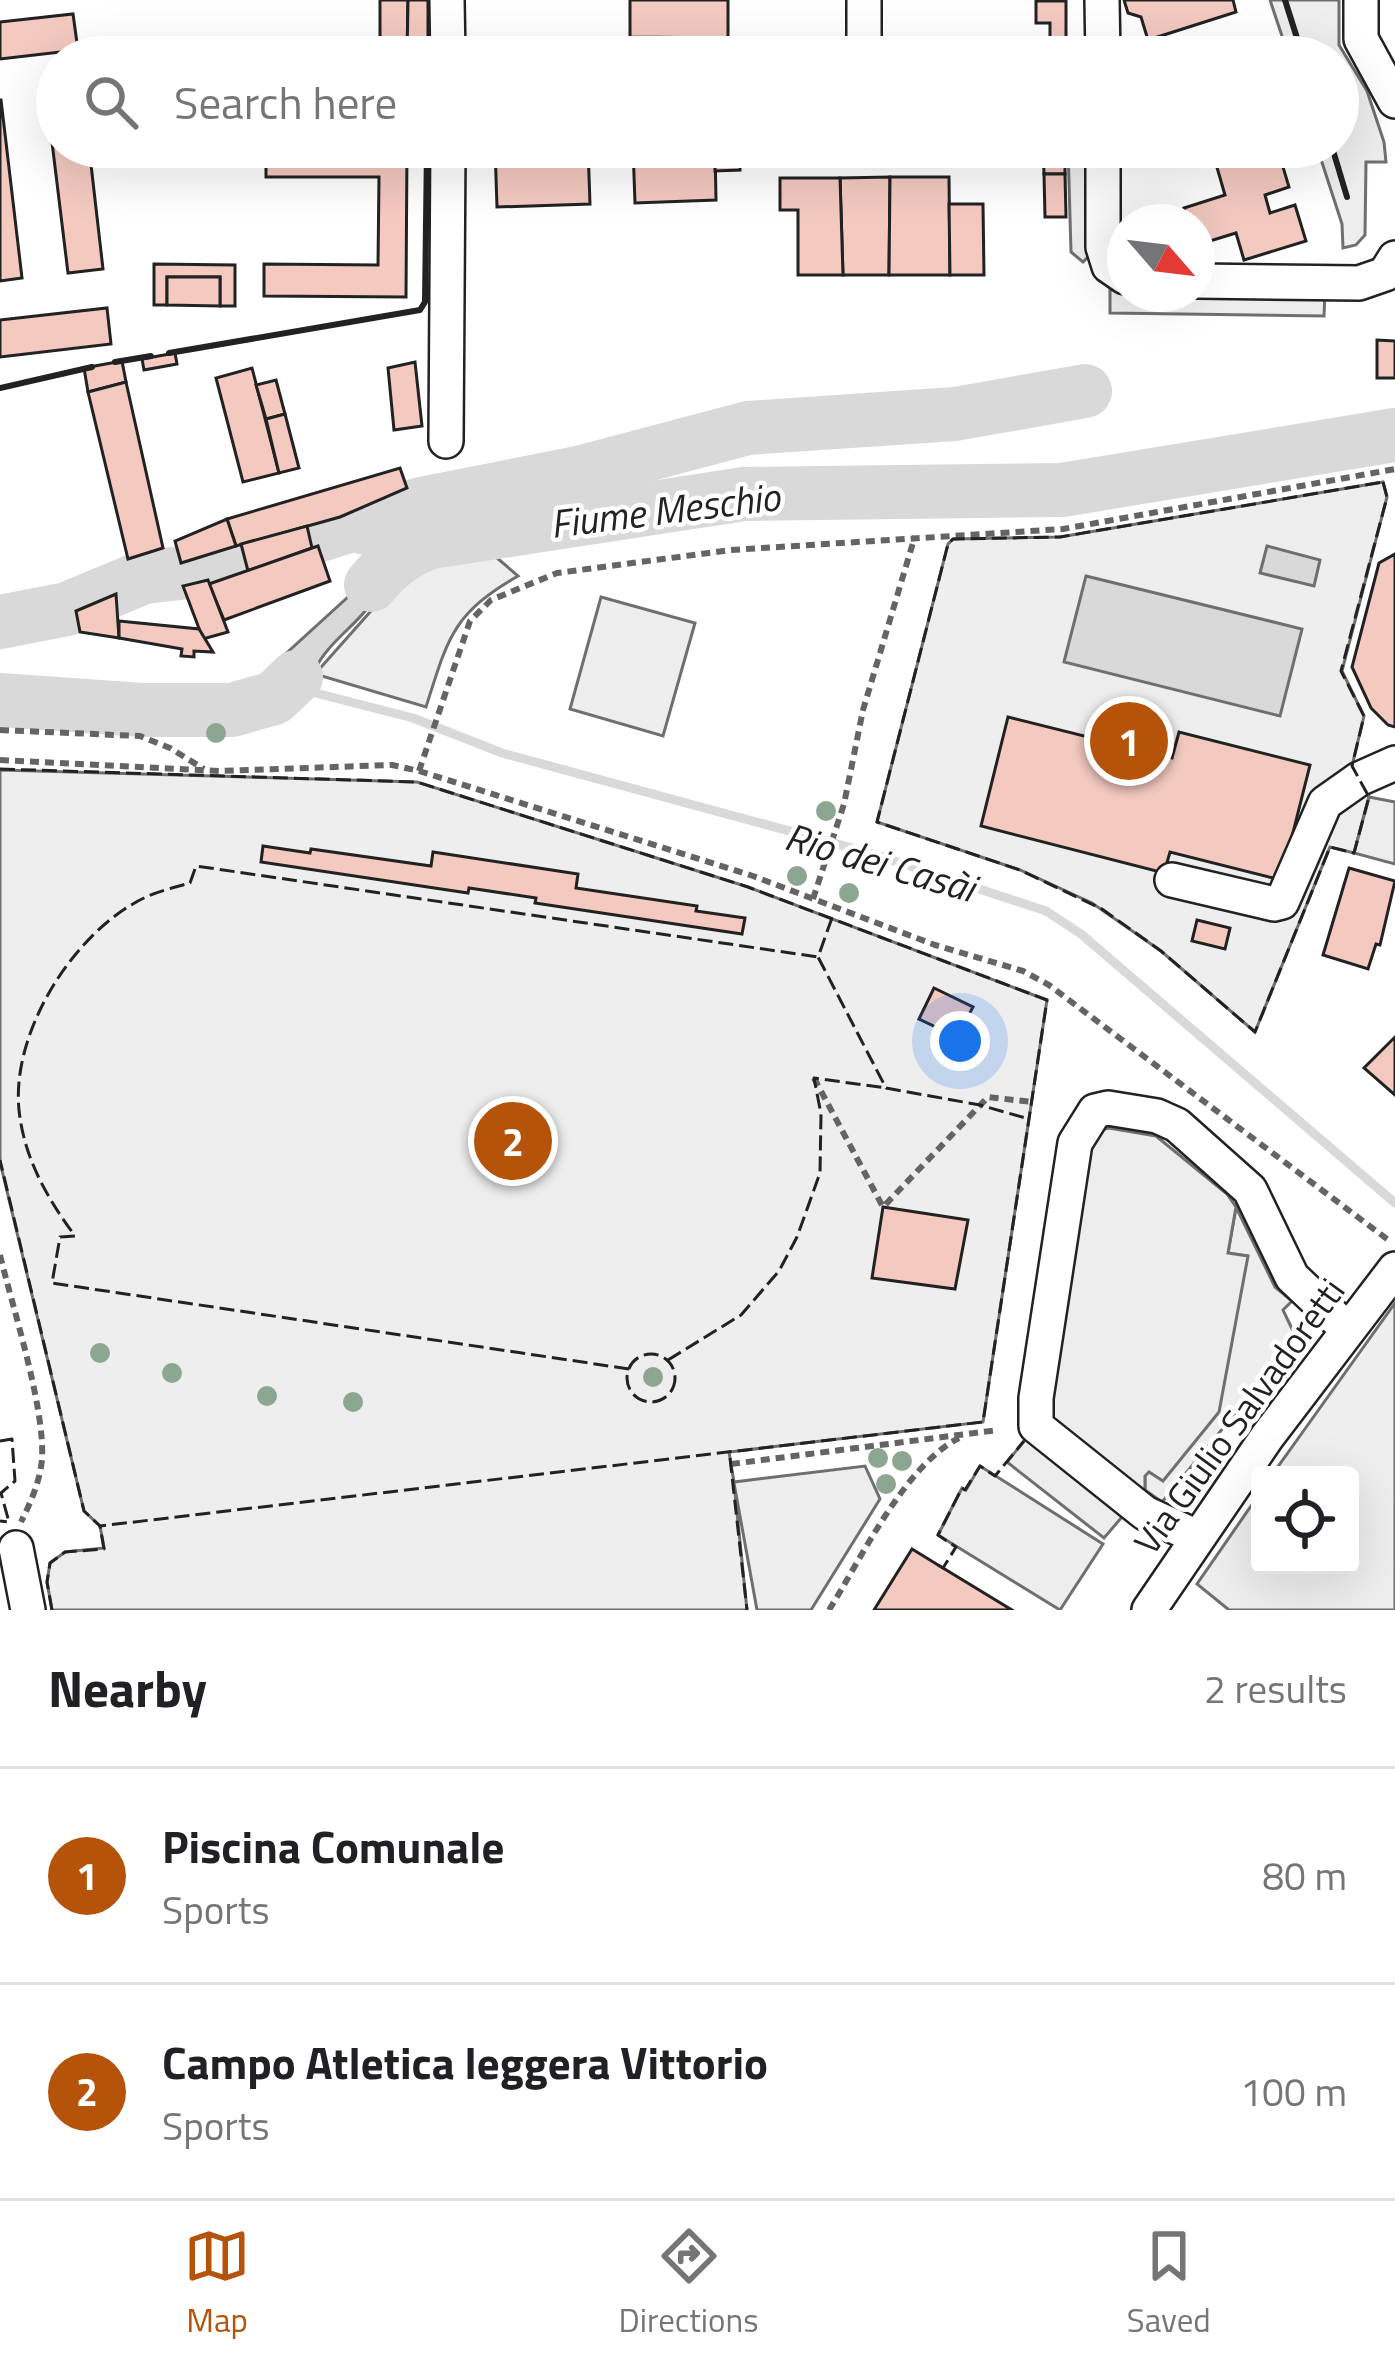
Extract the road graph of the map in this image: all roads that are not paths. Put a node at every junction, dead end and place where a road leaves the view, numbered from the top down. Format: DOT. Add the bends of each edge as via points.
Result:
graph roads {
  1 [pos="447,0"];
  2 [pos="864,0"];
  3 [pos="1102,0"];
  4 [pos="1361,0"];
  5 [pos="448,36"];
  6 [pos="864,36"];
  7 [pos="1103,36"];
  8 [pos="1395,101"];
  9 [pos="448,168"];
  10 [pos="1103,168"];
  11 [pos="1395,258"];
  12 [pos="1107,260"];
  13 [pos="1215,280"];
  14 [pos="446,441"];
  15 [pos="1395,763"];
  16 [pos="1172,880"];
  17 [pos="1395,1269"];
  18 [pos="1347,1329"];
  19 [pos="1197,1537"];
  20 [pos="16,1548"];
  21 [pos="28,1610"];
  22 [pos="1149,1610"];
  1 -- 5 [label="street"];
  2 -- 6 [label="street"];
  3 -- 7 [label="street"];
  4 -- 8 [label="street" via="1361,39"];
  9 -- 14 [label="street"];
  10 -- 12 [label="street"];
  11 -- 13 [label="street" via="1385,274 1359,284"];
  15 -- 16 [label="street" via="1324,803 1282,902"];
  17 -- 18 [label="street, Via Giulio Salvadoretti"];
  18 -- 19 [label="street, Via Giulio Salvadoretti"];
  18 -- 19 [label="street" via="1292,1277 1250,1190 1188,1133 1157,1116 1108,1108 1085,1122 1075,1143 1036,1426 1145,1513"];
  19 -- 22 [label="street, Via Giulio Salvadoretti"];
  20 -- 21 [label="street"];
}
